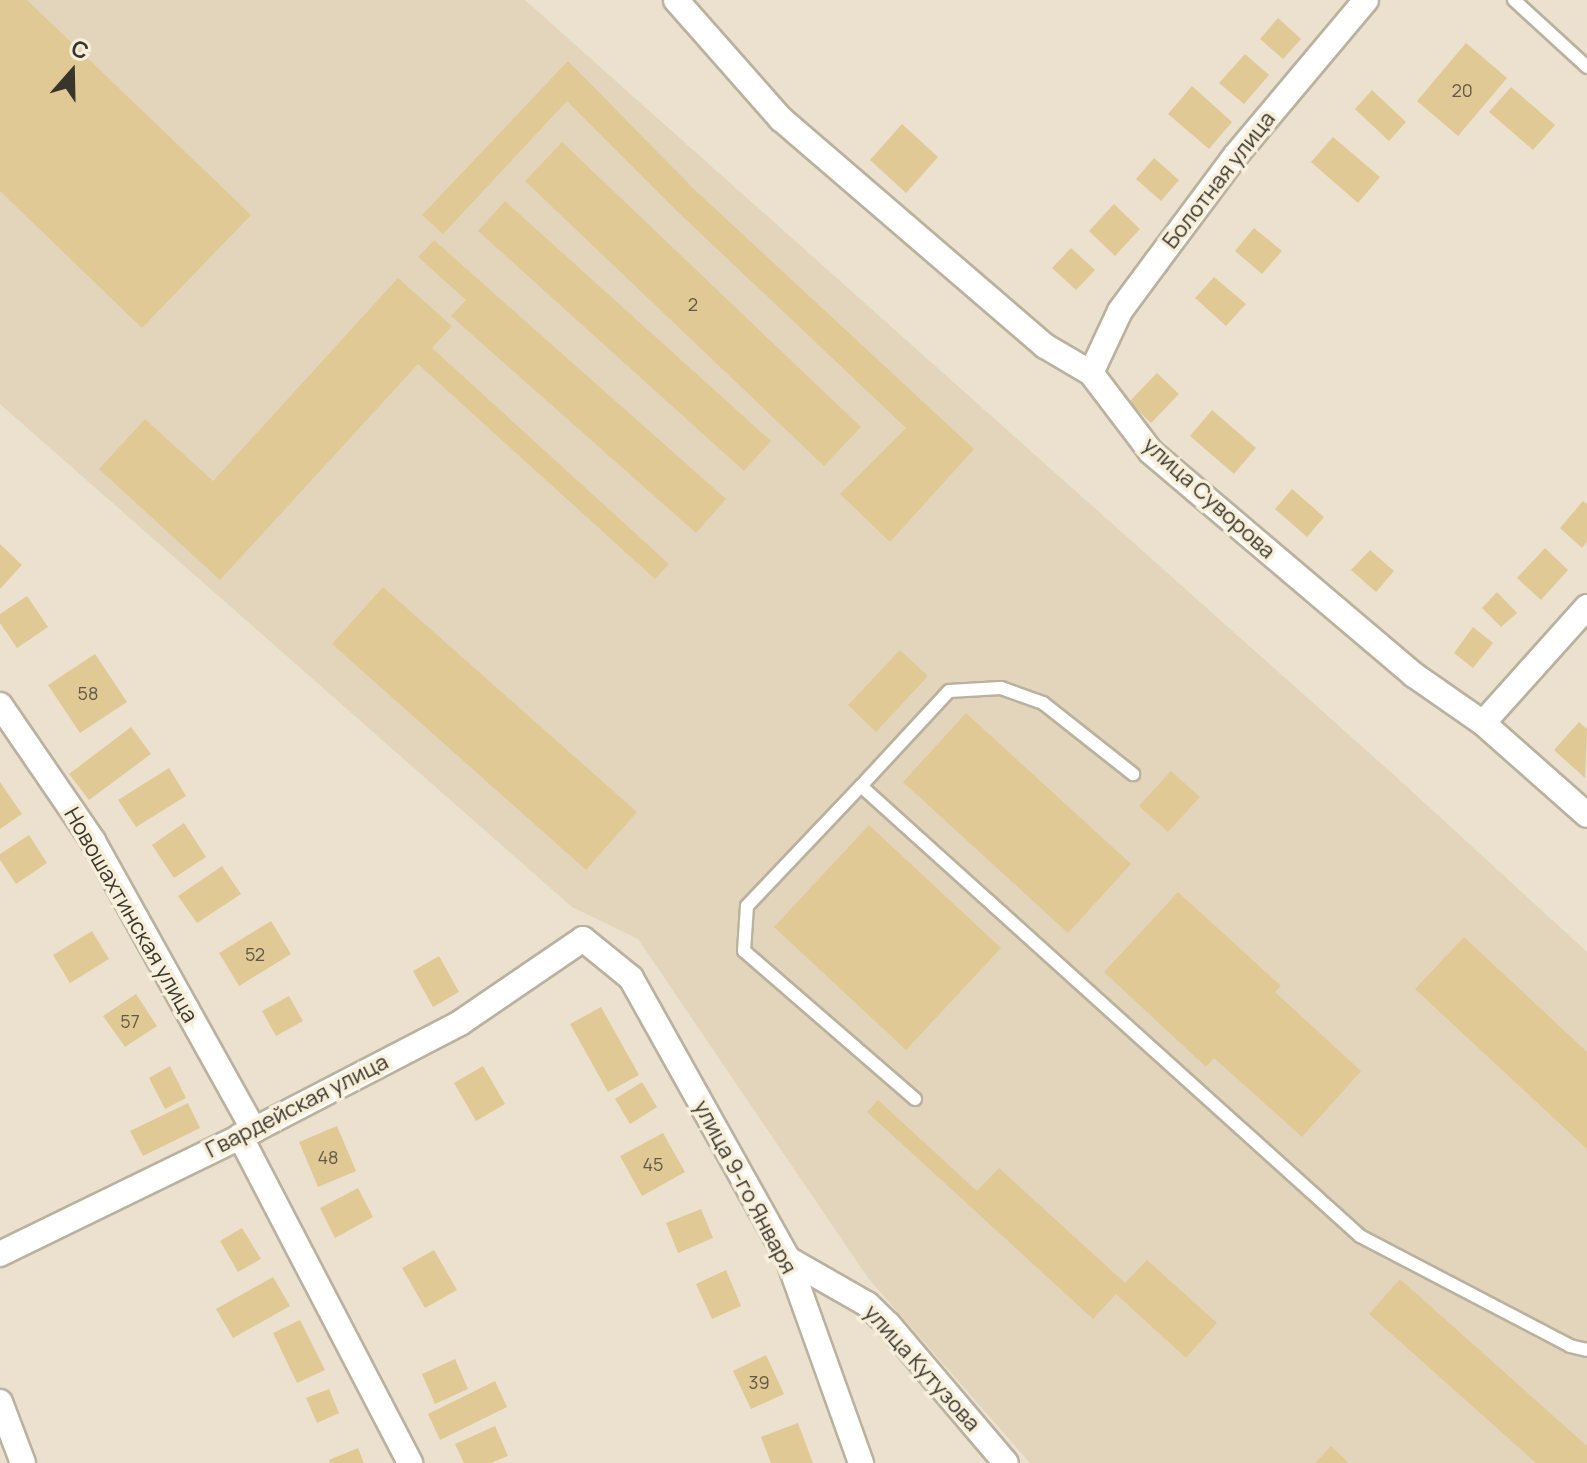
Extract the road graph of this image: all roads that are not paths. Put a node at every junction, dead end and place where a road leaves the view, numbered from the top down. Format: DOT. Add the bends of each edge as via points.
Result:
graph roads {
  1 [pos="676,0"];
  2 [pos="1366,0"];
  3 [pos="1514,0"];
  4 [pos="1587,67"];
  5 [pos="1091,373"];
  6 [pos="1587,607"];
  7 [pos="0,705"];
  8 [pos="1483,723"];
  9 [pos="1133,774"];
  10 [pos="861,786"];
  11 [pos="1587,815"];
  12 [pos="583,939"];
  13 [pos="915,1099"];
  14 [pos="247,1133"];
  15 [pos="0,1254"];
  16 [pos="788,1259"];
  17 [pos="1587,1350"];
  18 [pos="0,1402"];
  19 [pos="23,1463"];
  20 [pos="410,1463"];
  21 [pos="861,1463"];
  22 [pos="1006,1463"];
  1 -- 5 [label="street, улица Суворова" via="781,119 1045,346"];
  2 -- 5 [label="street, Болотная улица" via="1236,155 1147,273 1120,311"];
  3 -- 4 [label="lane"];
  5 -- 8 [label="street, улица Суворова" via="1151,452 1414,675"];
  6 -- 8 [label="street"];
  7 -- 14 [label="street, Новошахтинская улица" via="93,841"];
  8 -- 11 [label="street, улица Суворова"];
  9 -- 10 [label="lane" via="1043,703 1001,688 949,691"];
  10 -- 13 [label="lane" via="747,906 744,951"];
  10 -- 17 [label="lane" via="1360,1236 1570,1346"];
  12 -- 14 [label="street, Гвардейская улица" via="460,1023"];
  12 -- 16 [label="street, улица 9-го Января" via="631,978"];
  14 -- 15 [label="street, Гвардейская улица"];
  14 -- 20 [label="street, Новошахтинская улица"];
  16 -- 21 [label="street, улица 9-го Января"];
  16 -- 22 [label="street, улица Кутузова" via="867,1304"];
  18 -- 19 [label="street"];
}
